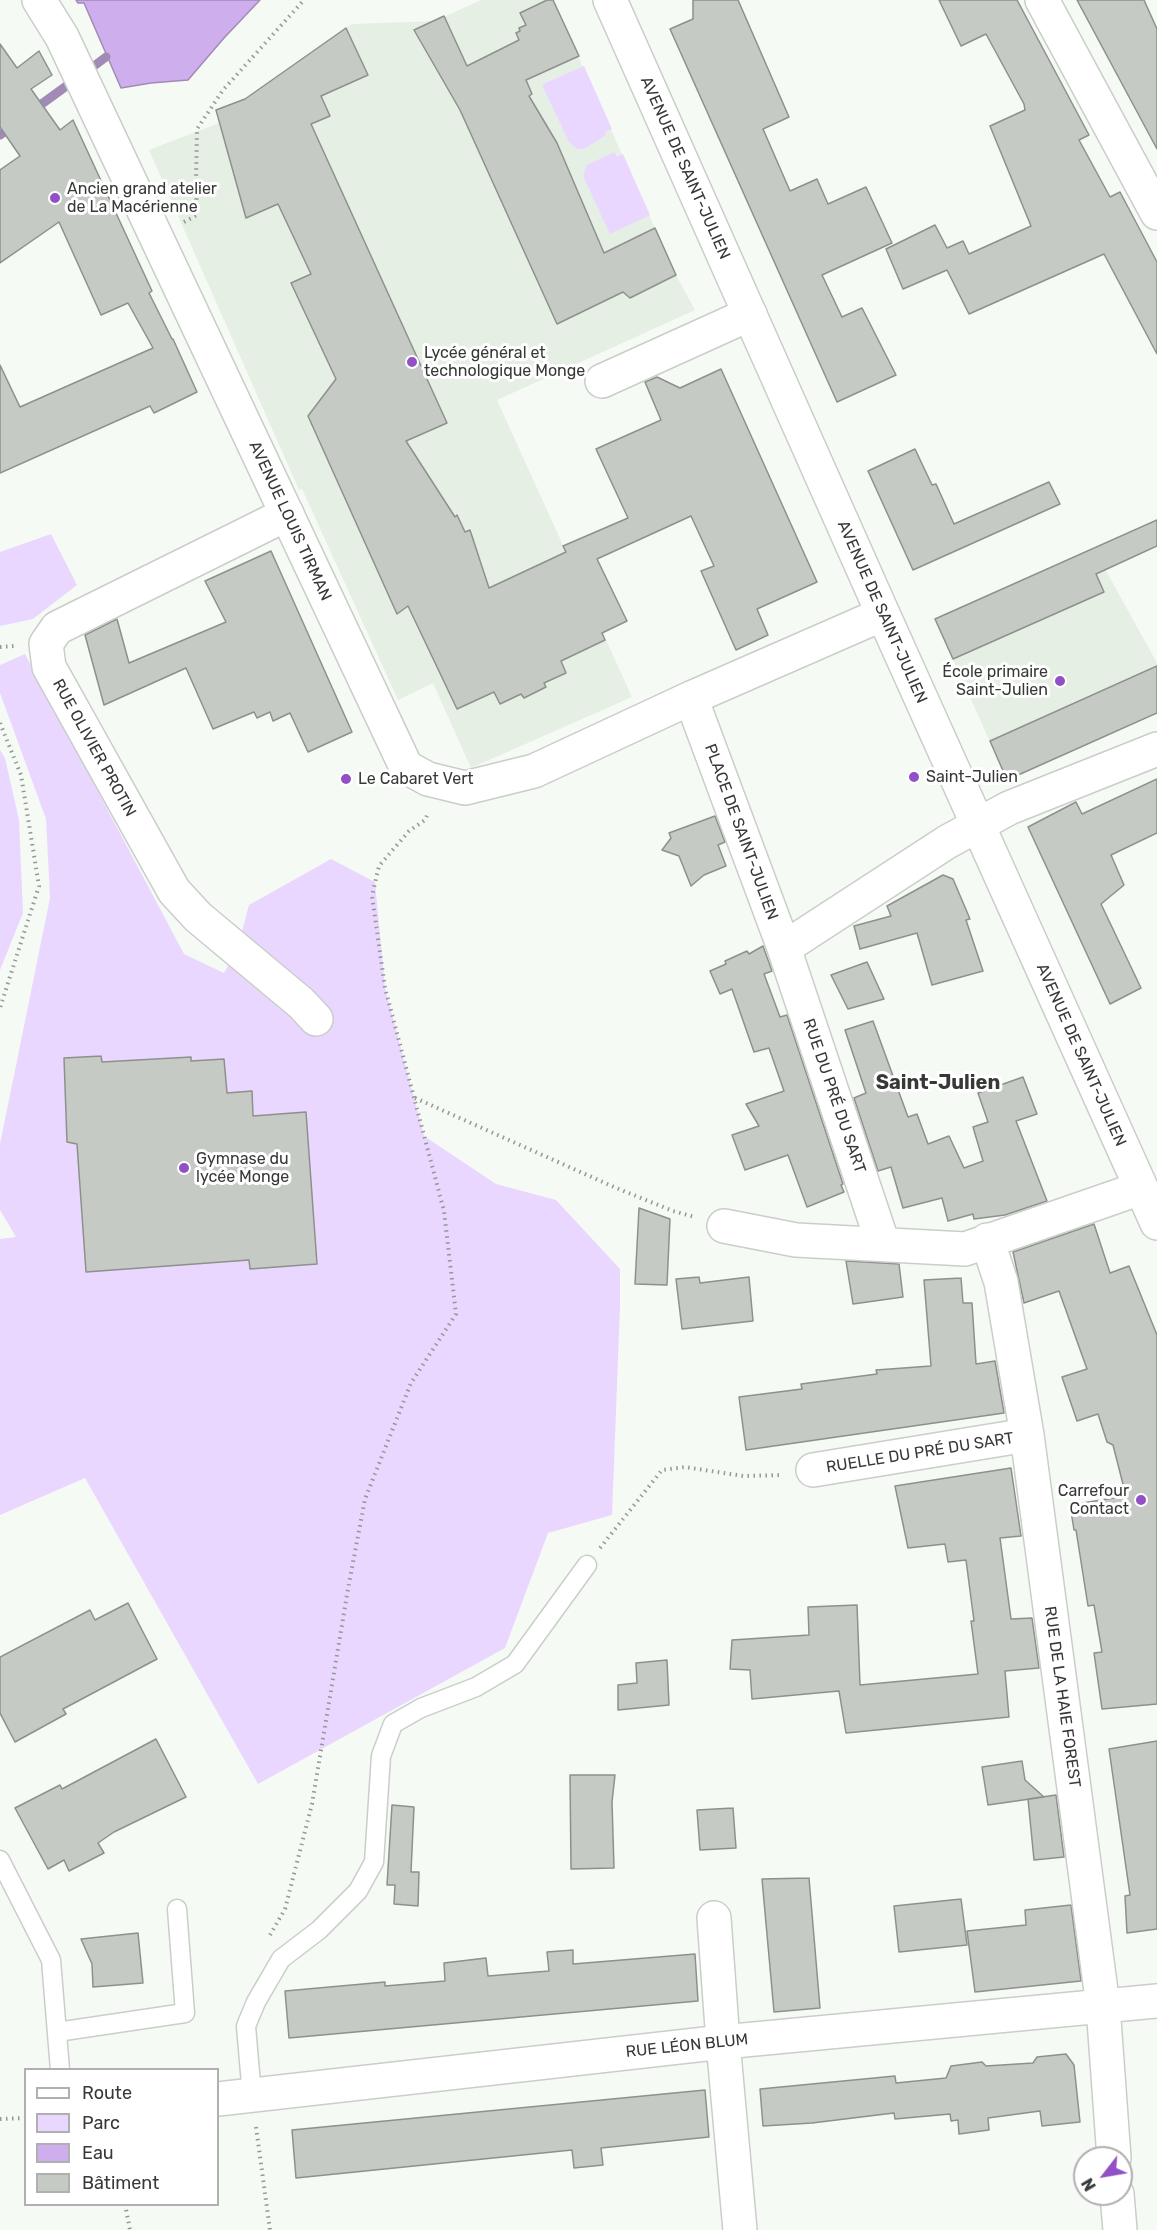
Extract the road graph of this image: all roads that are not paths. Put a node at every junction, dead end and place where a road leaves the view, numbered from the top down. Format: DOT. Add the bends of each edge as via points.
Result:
graph roads {
  1 [pos="39,0"];
  2 [pos="610,0"];
  3 [pos="1042,0"];
  4 [pos="1157,213"];
  5 [pos="750,314"];
  6 [pos="602,381"];
  7 [pos="287,514"];
  8 [pos="883,614"];
  9 [pos="691,698"];
  10 [pos="1157,749"];
  11 [pos="978,826"];
  12 [pos="784,948"];
  13 [pos="316,1019"];
  14 [pos="1141,1188"];
  15 [pos="1157,1223"];
  16 [pos="724,1226"];
  17 [pos="987,1240"];
  18 [pos="884,1244"];
  19 [pos="1027,1435"];
  20 [pos="813,1470"];
  21 [pos="587,1565"];
  22 [pos="0,1860"];
  23 [pos="177,1909"];
  24 [pos="714,1918"];
  25 [pos="1157,2001"];
  26 [pos="1103,2006"];
  27 [pos="57,2032"];
  28 [pos="723,2042"];
  29 [pos="60,2068"];
  30 [pos="252,2096"];
  31 [pos="219,2099"];
  32 [pos="1113,2146"];
  33 [pos="1118,2206"];
  34 [pos="740,2230"];
  35 [pos="1120,2230"];
  1 -- 7 [label="street, AVENUE LOUIS TIRMAN" via="62,37"];
  2 -- 5 [label="street, AVENUE DE SAINT-JULIEN"];
  3 -- 4 [label="street"];
  5 -- 6 [label="street"];
  5 -- 8 [label="street, AVENUE DE SAINT-JULIEN"];
  7 -- 9 [label="street, AVENUE LOUIS TIRMAN" via="406,767 428,779 465,788 534,771"];
  7 -- 13 [label="street, RUE OLIVIER PROTIN" via="57,628 46,644 49,667 174,891 198,917"];
  8 -- 9 [label="street"];
  8 -- 11 [label="street, AVENUE DE SAINT-JULIEN"];
  9 -- 12 [label="street, PLACE DE SAINT-JULIEN"];
  10 -- 11 [label="street" via="1010,808"];
  11 -- 12 [label="street"];
  11 -- 14 [label="street, AVENUE DE SAINT-JULIEN"];
  12 -- 18 [label="street, RUE DU PRÉ DU SART"];
  14 -- 15 [label="street, AVENUE DE SAINT-JULIEN"];
  14 -- 17 [label="street"];
  16 -- 18 [label="street" via="796,1240"];
  17 -- 18 [label="street" via="964,1249"];
  17 -- 19 [label="street, RUE DE LA HAIE FOREST" via="1001,1282"];
  19 -- 20 [label="street, RUELLE DU PRÉ DU SART"];
  19 -- 26 [label="street, RUE DE LA HAIE FOREST"];
  21 -- 30 [label="lane" via="515,1664 476,1687 421,1708 393,1724 381,1756 374,1862 358,1891 319,1930 281,1959 256,2002 246,2026"];
  22 -- 27 [label="lane" via="51,1960"];
  23 -- 27 [label="lane" via="185,2013"];
  24 -- 28 [label="street"];
  25 -- 26 [label="street, RUE LÉON BLUM"];
  26 -- 28 [label="street, RUE LÉON BLUM"];
  26 -- 32 [label="street, RUE DE LA HAIE FOREST"];
  27 -- 29 [label="lane"];
  28 -- 30 [label="street, RUE LÉON BLUM"];
  28 -- 34 [label="street"];
  30 -- 31 [label="street, RUE LÉON BLUM"];
  33 -- 35 [label="street"];
}
